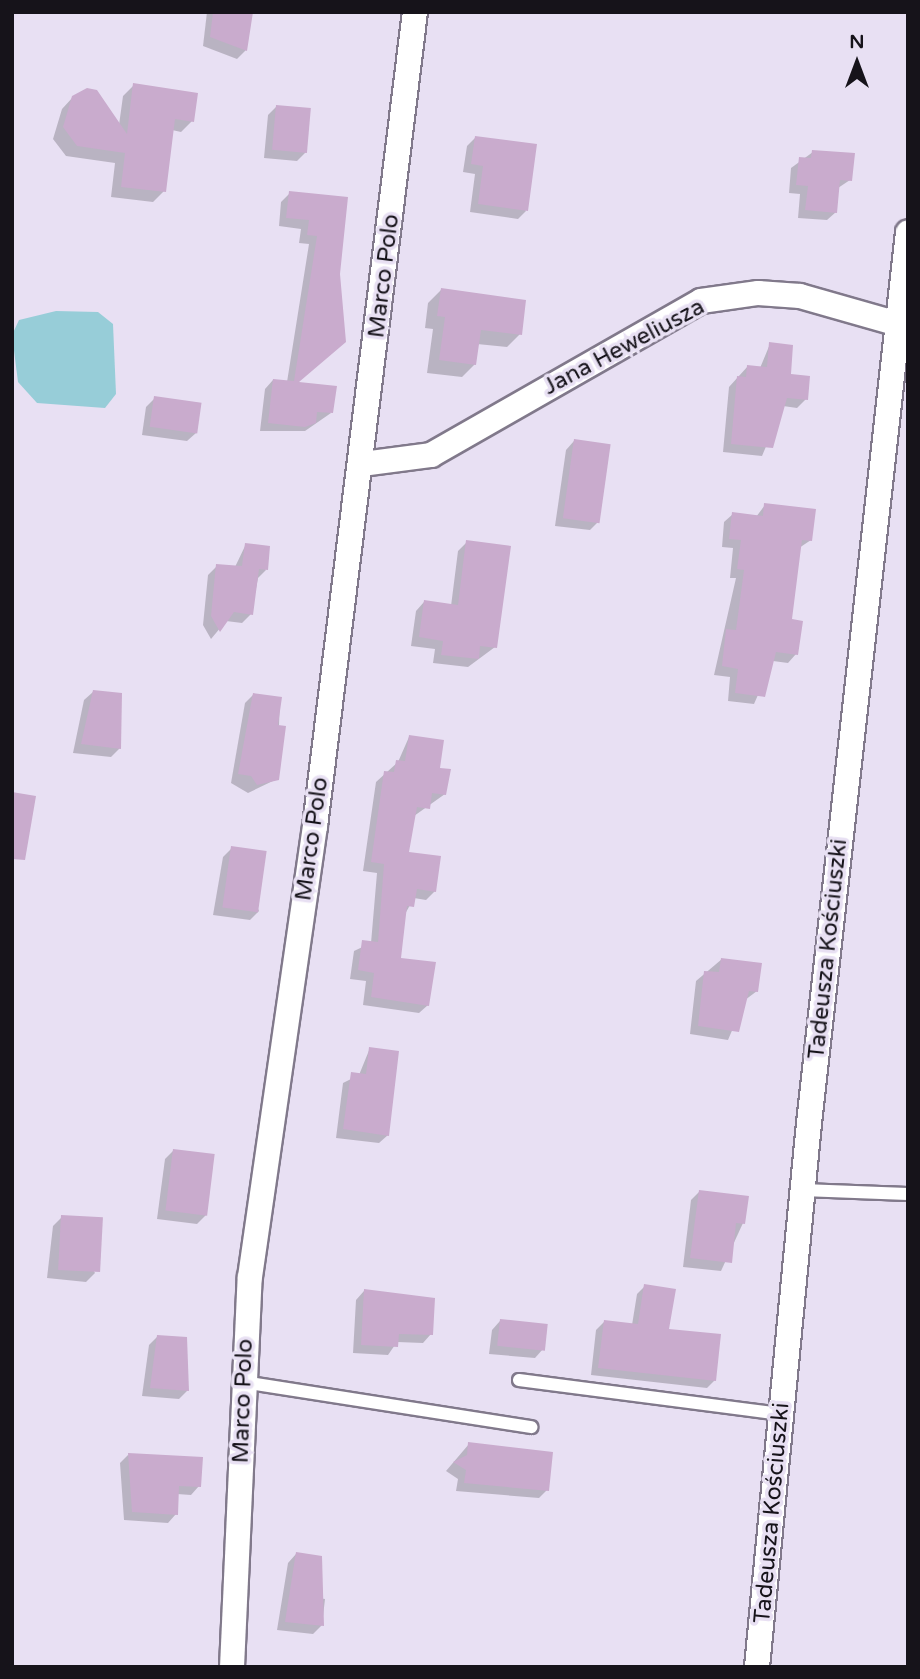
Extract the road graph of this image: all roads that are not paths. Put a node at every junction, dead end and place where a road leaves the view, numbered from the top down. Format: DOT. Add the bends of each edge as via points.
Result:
graph roads {
  1 [pos="415,12"];
  2 [pos="908,232"];
  3 [pos="898,324"];
  4 [pos="362,464"];
  5 [pos="802,1190"];
  6 [pos="908,1194"];
  7 [pos="519,1380"];
  8 [pos="242,1382"];
  9 [pos="781,1414"];
  10 [pos="532,1427"];
  11 [pos="232,1667"];
  12 [pos="757,1667"];
  1 -- 4 [label="street, Marco Polo"];
  2 -- 3 [label="street, Tadeusza Kościuszki"];
  3 -- 4 [label="street, Jana Heweliusza" via="800,296 701,300 430,454"];
  3 -- 5 [label="street, Tadeusza Kościuszki"];
  4 -- 8 [label="street, Marco Polo" via="254,1251"];
  5 -- 6 [label="lane"];
  5 -- 9 [label="street, Tadeusza Kościuszki"];
  7 -- 9 [label="lane"];
  8 -- 10 [label="lane"];
  8 -- 11 [label="street, Marco Polo"];
  9 -- 12 [label="street, Tadeusza Kościuszki"];
}
